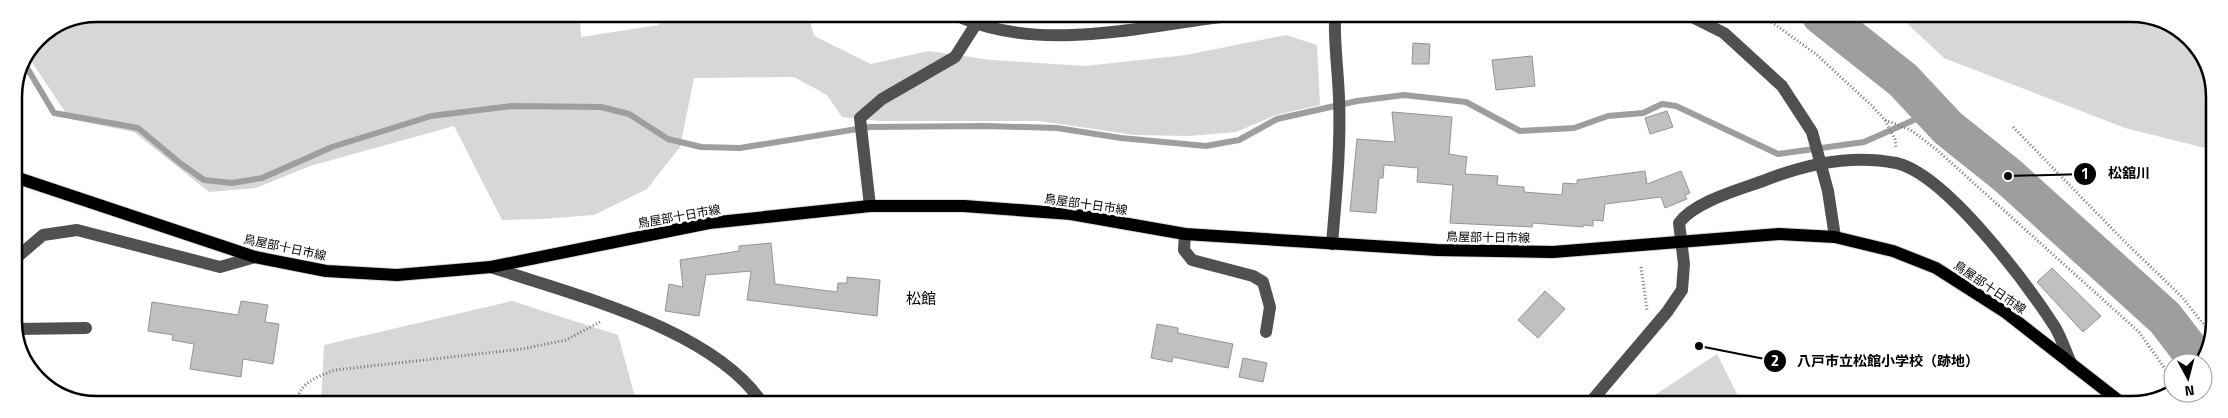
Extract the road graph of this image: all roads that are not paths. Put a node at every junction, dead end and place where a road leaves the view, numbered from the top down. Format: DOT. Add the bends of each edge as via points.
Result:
graph roads {
  1 [pos="1172,23"];
  2 [pos="1335,23"];
  3 [pos="1704,23"];
  4 [pos="976,24"];
  5 [pos="1820,163"];
  6 [pos="22,179"];
  7 [pos="870,206"];
  8 [pos="1185,234"];
  9 [pos="1835,237"];
  10 [pos="1681,243"];
  11 [pos="1332,244"];
  12 [pos="22,253"];
  13 [pos="255,257"];
  14 [pos="491,267"];
  15 [pos="86,328"];
  16 [pos="23,329"];
  17 [pos="1266,332"];
  18 [pos="2073,367"];
  19 [pos="758,396"];
  20 [pos="1596,396"];
  21 [pos="2112,396"];
  1 -- 4 [label="street" via="1058,37"];
  2 -- 11 [label="street" via="1340,160"];
  3 -- 5 [label="street" via="1724,33 1782,86 1812,132"];
  4 -- 7 [label="street" via="955,57 882,99 860,118"];
  5 -- 9 [label="street"];
  5 -- 10 [label="street" via="1777,175 1684,215 1679,223"];
  5 -- 18 [label="street" via="1844,160 1897,163 1932,181 2000,251 2055,328"];
  6 -- 13 [label="main road, 鳥屋部十日市線"];
  7 -- 8 [label="main road, 鳥屋部十日市線" via="964,206 1071,214"];
  7 -- 14 [label="main road, 鳥屋部十日市線" via="709,223"];
  8 -- 11 [label="main road, 鳥屋部十日市線"];
  8 -- 17 [label="street" via="1184,250 1192,260 1253,276 1263,282 1270,308"];
  9 -- 10 [label="main road, 鳥屋部十日市線" via="1778,234"];
  9 -- 18 [label="main road, 鳥屋部十日市線" via="1893,250 1936,268 2006,312"];
  10 -- 11 [label="main road, 鳥屋部十日市線" via="1553,252"];
  10 -- 20 [label="street" via="1684,264 1682,290"];
  12 -- 13 [label="street" via="43,235 77,230 220,268"];
  13 -- 14 [label="main road, 鳥屋部十日市線" via="326,271 397,276"];
  14 -- 19 [label="street" via="616,309 680,336 726,365"];
  15 -- 16 [label="street"];
  18 -- 21 [label="main road, 鳥屋部十日市線"];
}
